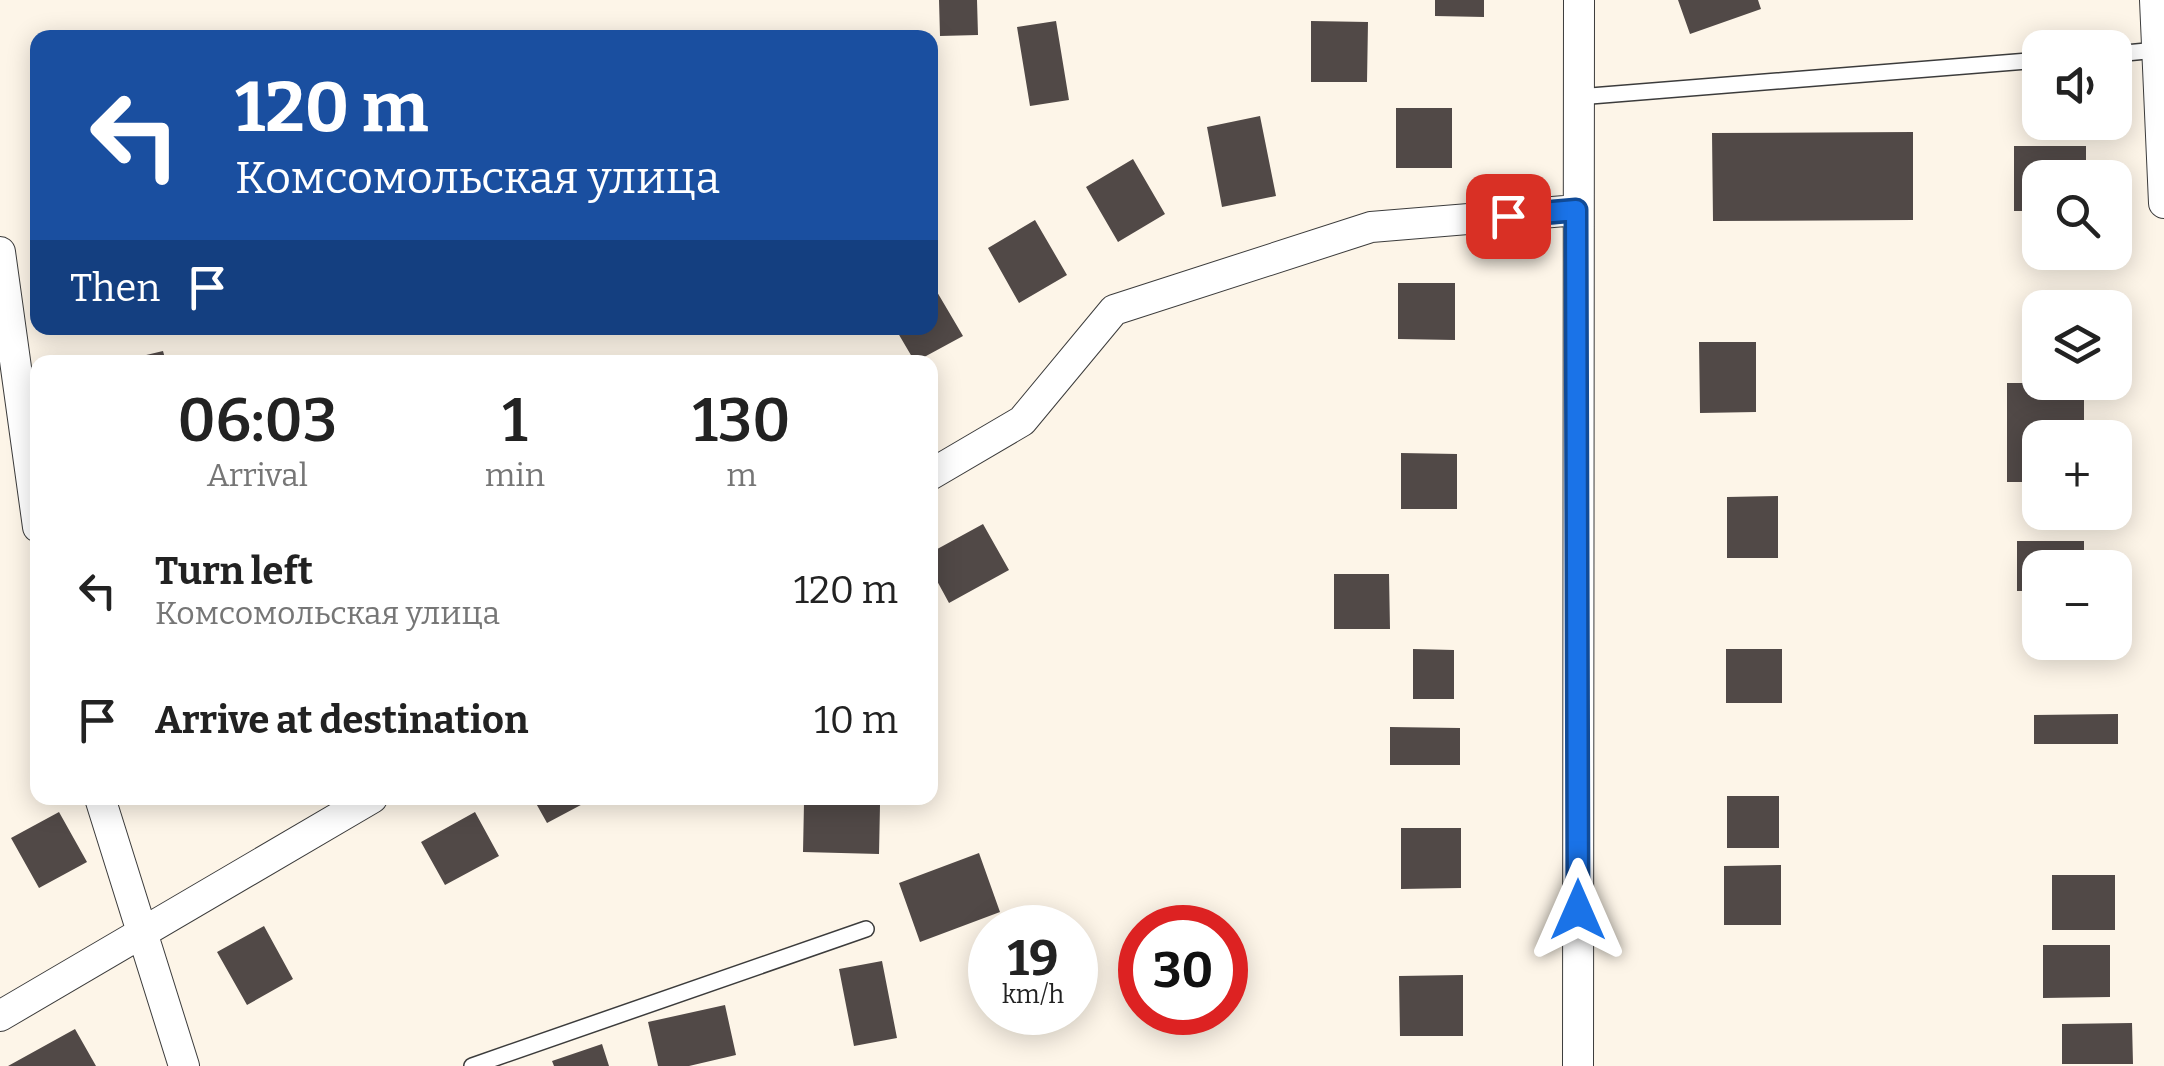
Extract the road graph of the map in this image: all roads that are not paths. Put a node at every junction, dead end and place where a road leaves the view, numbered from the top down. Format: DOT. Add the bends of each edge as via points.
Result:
graph roads {
  1 [pos="1578,0"];
  2 [pos="2155,0"];
  3 [pos="2157,50"];
  4 [pos="2132,52"];
  5 [pos="2022,61"];
  6 [pos="1578,97"];
  7 [pos="2162,128"];
  8 [pos="2164,203"];
  9 [pos="1576,210"];
  10 [pos="0,252"];
  11 [pos="30,469"];
  12 [pos="938,469"];
  13 [pos="102,805"];
  14 [pos="360,805"];
  15 [pos="866,929"];
  16 [pos="142,930"];
  17 [pos="0,1016"];
  18 [pos="184,1066"];
  19 [pos="472,1066"];
  20 [pos="1578,1066"];
  1 -- 6 [label="street"];
  2 -- 3 [label="street"];
  3 -- 4 [label="lane"];
  3 -- 7 [label="street"];
  5 -- 6 [label="lane"];
  6 -- 9 [label="street"];
  7 -- 8 [label="street"];
  9 -- 12 [label="street" via="1371,227 1114,310 1022,422"];
  9 -- 20 [label="street"];
  10 -- 11 [label="street"];
  13 -- 16 [label="street"];
  14 -- 16 [label="street"];
  15 -- 19 [label="lane"];
  16 -- 17 [label="street"];
  16 -- 18 [label="street"];
}
